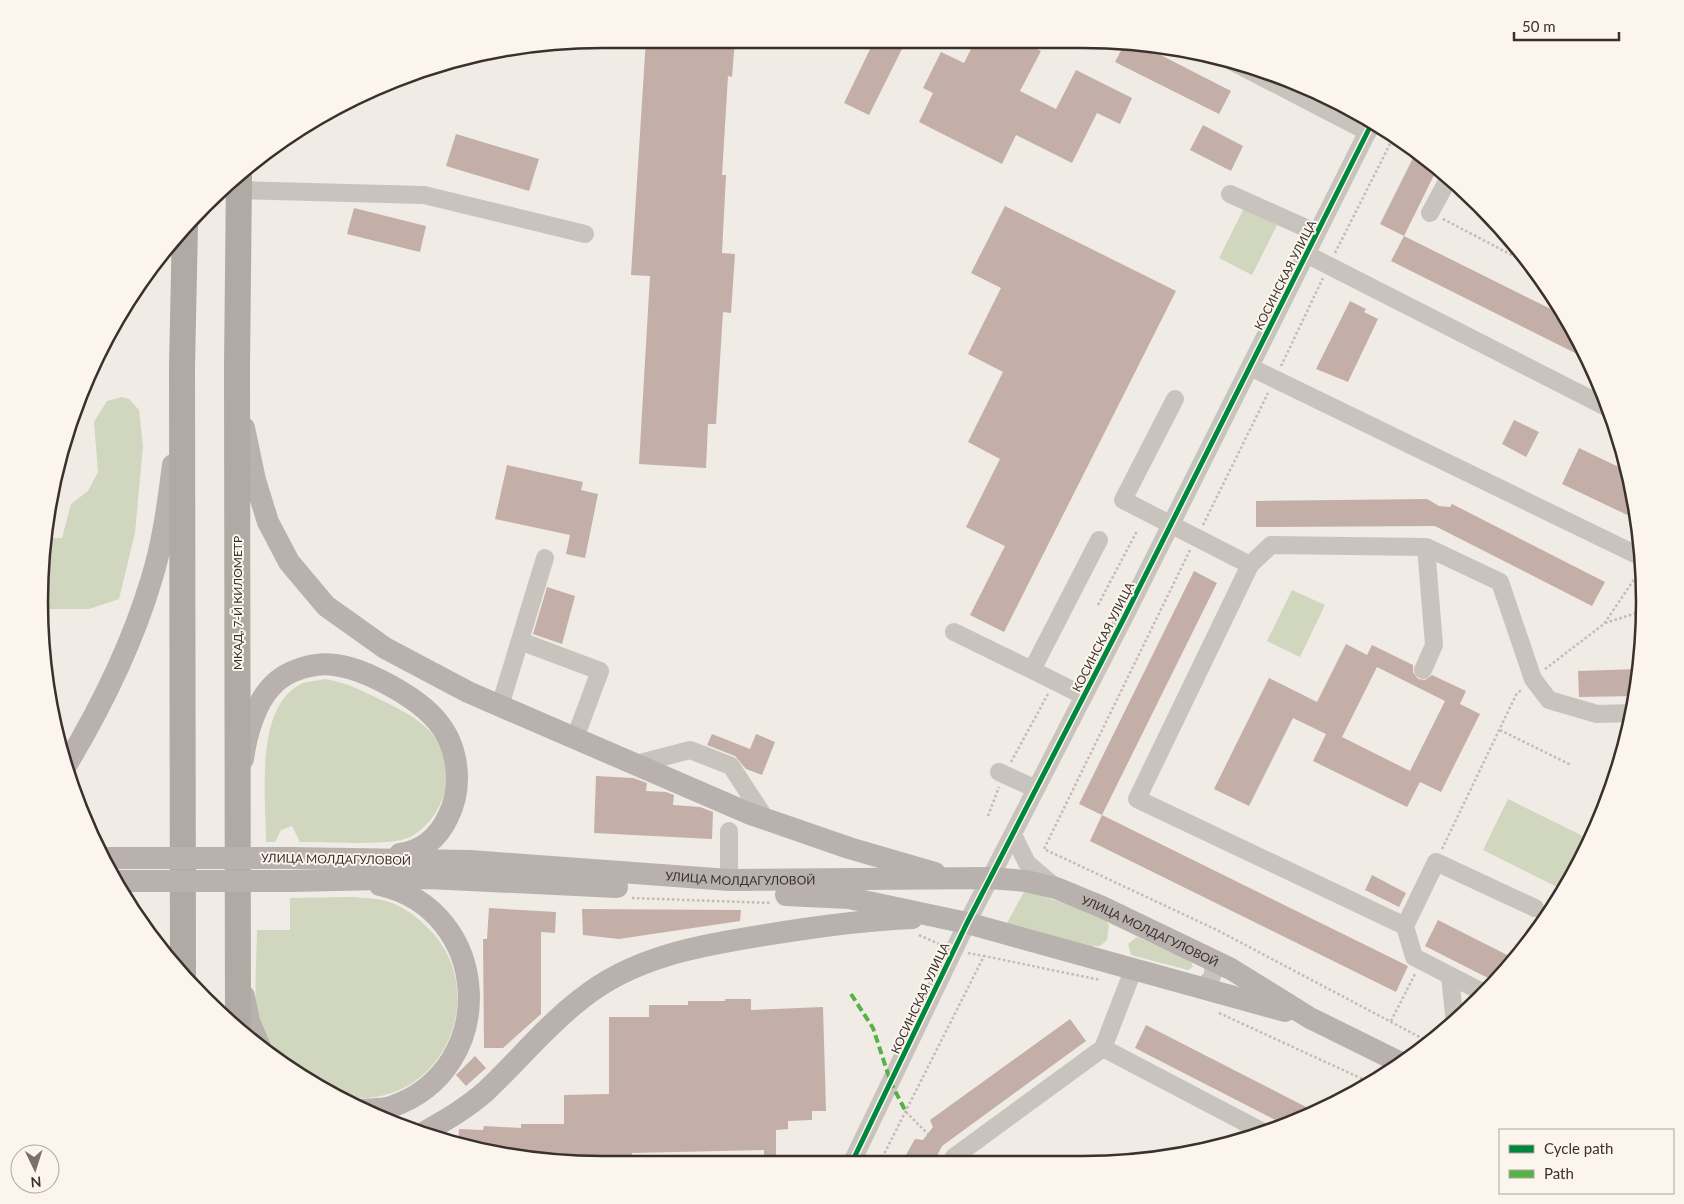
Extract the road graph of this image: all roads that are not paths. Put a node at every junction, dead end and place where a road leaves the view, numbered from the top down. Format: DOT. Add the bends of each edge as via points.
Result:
graph roads {
  1 [pos="1289,88"];
  2 [pos="1341,112"];
  3 [pos="1369,128"];
  4 [pos="1446,183"];
  5 [pos="239,184"];
  6 [pos="1230,194"];
  7 [pos="1430,213"];
  8 [pos="1317,233"];
  9 [pos="585,234"];
  10 [pos="185,236"];
  11 [pos="1306,254"];
  12 [pos="182,366"];
  13 [pos="237,367"];
  14 [pos="1250,367"];
  15 [pos="1175,399"];
  16 [pos="1599,403"];
  17 [pos="1172,524"];
  18 [pos="1099,540"];
  19 [pos="1426,547"];
  20 [pos="1634,554"];
  21 [pos="545,558"];
  22 [pos="1250,565"];
  23 [pos="954,632"];
  24 [pos="520,641"];
  25 [pos="1032,670"];
  26 [pos="1423,670"];
  27 [pos="1084,696"];
  28 [pos="500,706"];
  29 [pos="1625,713"];
  30 [pos="575,738"];
  31 [pos="70,759"];
  32 [pos="636,764"];
  33 [pos="1002,774"];
  34 [pos="1036,789"];
  35 [pos="238,796"];
  36 [pos="765,818"];
  37 [pos="729,831"];
  38 [pos="1013,835"];
  39 [pos="111,858"];
  40 [pos="369,858"];
  41 [pos="990,878"];
  42 [pos="955,879"];
  43 [pos="360,880"];
  44 [pos="729,880"];
  45 [pos="123,881"];
  46 [pos="1056,888"];
  47 [pos="1535,908"];
  48 [pos="939,917"];
  49 [pos="967,923"];
  50 [pos="1405,926"];
  51 [pos="1212,959"];
  52 [pos="238,964"];
  53 [pos="183,966"];
  54 [pos="1450,976"];
  55 [pos="1131,977"];
  56 [pos="1200,986"];
  57 [pos="1478,990"];
  58 [pos="1454,1013"];
  59 [pos="1310,1018"];
  60 [pos="238,1021"];
  61 [pos="255,1034"];
  62 [pos="1102,1048"];
  63 [pos="1394,1060"];
  64 [pos="380,1109"];
  65 [pos="1256,1128"];
  66 [pos="430,1129"];
  67 [pos="855,1156"];
  68 [pos="955,1156"];
  1 -- 2 [label="street"];
  3 -- 8 [label="street, КОСИНСКАЯ УЛИЦА"];
  4 -- 7 [label="street"];
  5 -- 9 [label="street" via="424,195"];
  5 -- 13 [label="highway, МКАД, 7-Й КИЛОМЕТР"];
  6 -- 8 [label="street"];
  8 -- 11 [label="street, КОСИНСКАЯ УЛИЦА"];
  10 -- 12 [label="highway"];
  11 -- 14 [label="street, КОСИНСКАЯ УЛИЦА"];
  11 -- 16 [label="street"];
  12 -- 31 [label="main road" via="166,519 151,581 126,646 88,729"];
  12 -- 53 [label="highway"];
  13 -- 28 [label="main road" via="244,427 255,480 268,522 289,562 326,606 385,648"];
  13 -- 35 [label="highway, МКАД, 7-Й КИЛОМЕТР"];
  14 -- 17 [label="street, КОСИНСКАЯ УЛИЦА"];
  14 -- 20 [label="street"];
  15 -- 17 [label="street" via="1123,500"];
  17 -- 22 [label="street"];
  17 -- 27 [label="street, КОСИНСКАЯ УЛИЦА"];
  18 -- 25 [label="street"];
  19 -- 22 [label="street" via="1271,545"];
  19 -- 26 [label="street" via="1434,645"];
  19 -- 29 [label="street" via="1500,582 1533,679 1549,700 1597,714"];
  21 -- 24 [label="street"];
  22 -- 50 [label="street" via="1137,799"];
  23 -- 25 [label="street"];
  24 -- 28 [label="street"];
  24 -- 30 [label="street" via="600,671"];
  25 -- 27 [label="street"];
  27 -- 34 [label="street, КОСИНСКАЯ УЛИЦА"];
  28 -- 30 [label="main road"];
  30 -- 32 [label="main road"];
  32 -- 36 [label="main road"];
  32 -- 36 [label="street" via="690,750 731,766"];
  33 -- 34 [label="street"];
  34 -- 38 [label="street, КОСИНСКАЯ УЛИЦА"];
  35 -- 40 [label="main road" via="245,744 258,708 272,685 290,673 311,666 334,665 386,684 418,703 438,721 450,742 458,784 453,808 429,844 410,853"];
  35 -- 52 [label="highway, МКАД, 7-Й КИЛОМЕТР"];
  36 -- 42 [label="main road" via="849,848"];
  37 -- 44 [label="street"];
  38 -- 41 [label="street, КОСИНСКАЯ УЛИЦА"];
  38 -- 46 [label="street" via="1027,863"];
  39 -- 40 [label="main road, УЛИЦА МОЛДАГУЛОВОЙ, bridge"];
  40 -- 44 [label="main road, УЛИЦА МОЛДАГУЛОВОЙ" via="470,861"];
  41 -- 42 [label="main road, УЛИЦА МОЛДАГУЛОВОЙ"];
  41 -- 46 [label="main road, УЛИЦА МОЛДАГУЛОВОЙ"];
  41 -- 49 [label="street, КОСИНСКАЯ УЛИЦА"];
  42 -- 44 [label="main road, УЛИЦА МОЛДАГУЛОВОЙ"];
  43 -- 45 [label="main road, УЛИЦА МОЛДАГУЛОВОЙ, bridge"];
  43 -- 48 [label="main road, УЛИЦА МОЛДАГУЛОВОЙ" via="428,878 830,896"];
  43 -- 64 [label="main road" via="400,889 439,915 454,938 465,967 469,999 466,1031 455,1056 415,1097"];
  46 -- 51 [label="main road, УЛИЦА МОЛДАГУЛОВОЙ"];
  47 -- 50 [label="street" via="1436,862"];
  48 -- 49 [label="main road, УЛИЦА МОЛДАГУЛОВОЙ"];
  48 -- 66 [label="main road" via="857,921 691,948 596,979 580,999 484,1092"];
  49 -- 55 [label="main road, УЛИЦА МОЛДАГУЛОВОЙ"];
  49 -- 67 [label="street, КОСИНСКАЯ УЛИЦА"];
  50 -- 54 [label="street" via="1414,957"];
  51 -- 56 [label="street" via="1214,975"];
  51 -- 59 [label="main road, УЛИЦА МОЛДАГУЛОВОЙ"];
  52 -- 60 [label="highway, МКАД, 7-Й КИЛОМЕТР"];
  52 -- 61 [label="main road"];
  54 -- 57 [label="street"];
  54 -- 58 [label="street"];
  55 -- 56 [label="main road, УЛИЦА МОЛДАГУЛОВОЙ"];
  55 -- 62 [label="street"];
  56 -- 59 [label="main road, УЛИЦА МОЛДАГУЛОВОЙ"];
  59 -- 63 [label="main road, УЛИЦА МОЛДАГУЛОВОЙ"];
  62 -- 65 [label="street"];
  62 -- 68 [label="street"];
}
